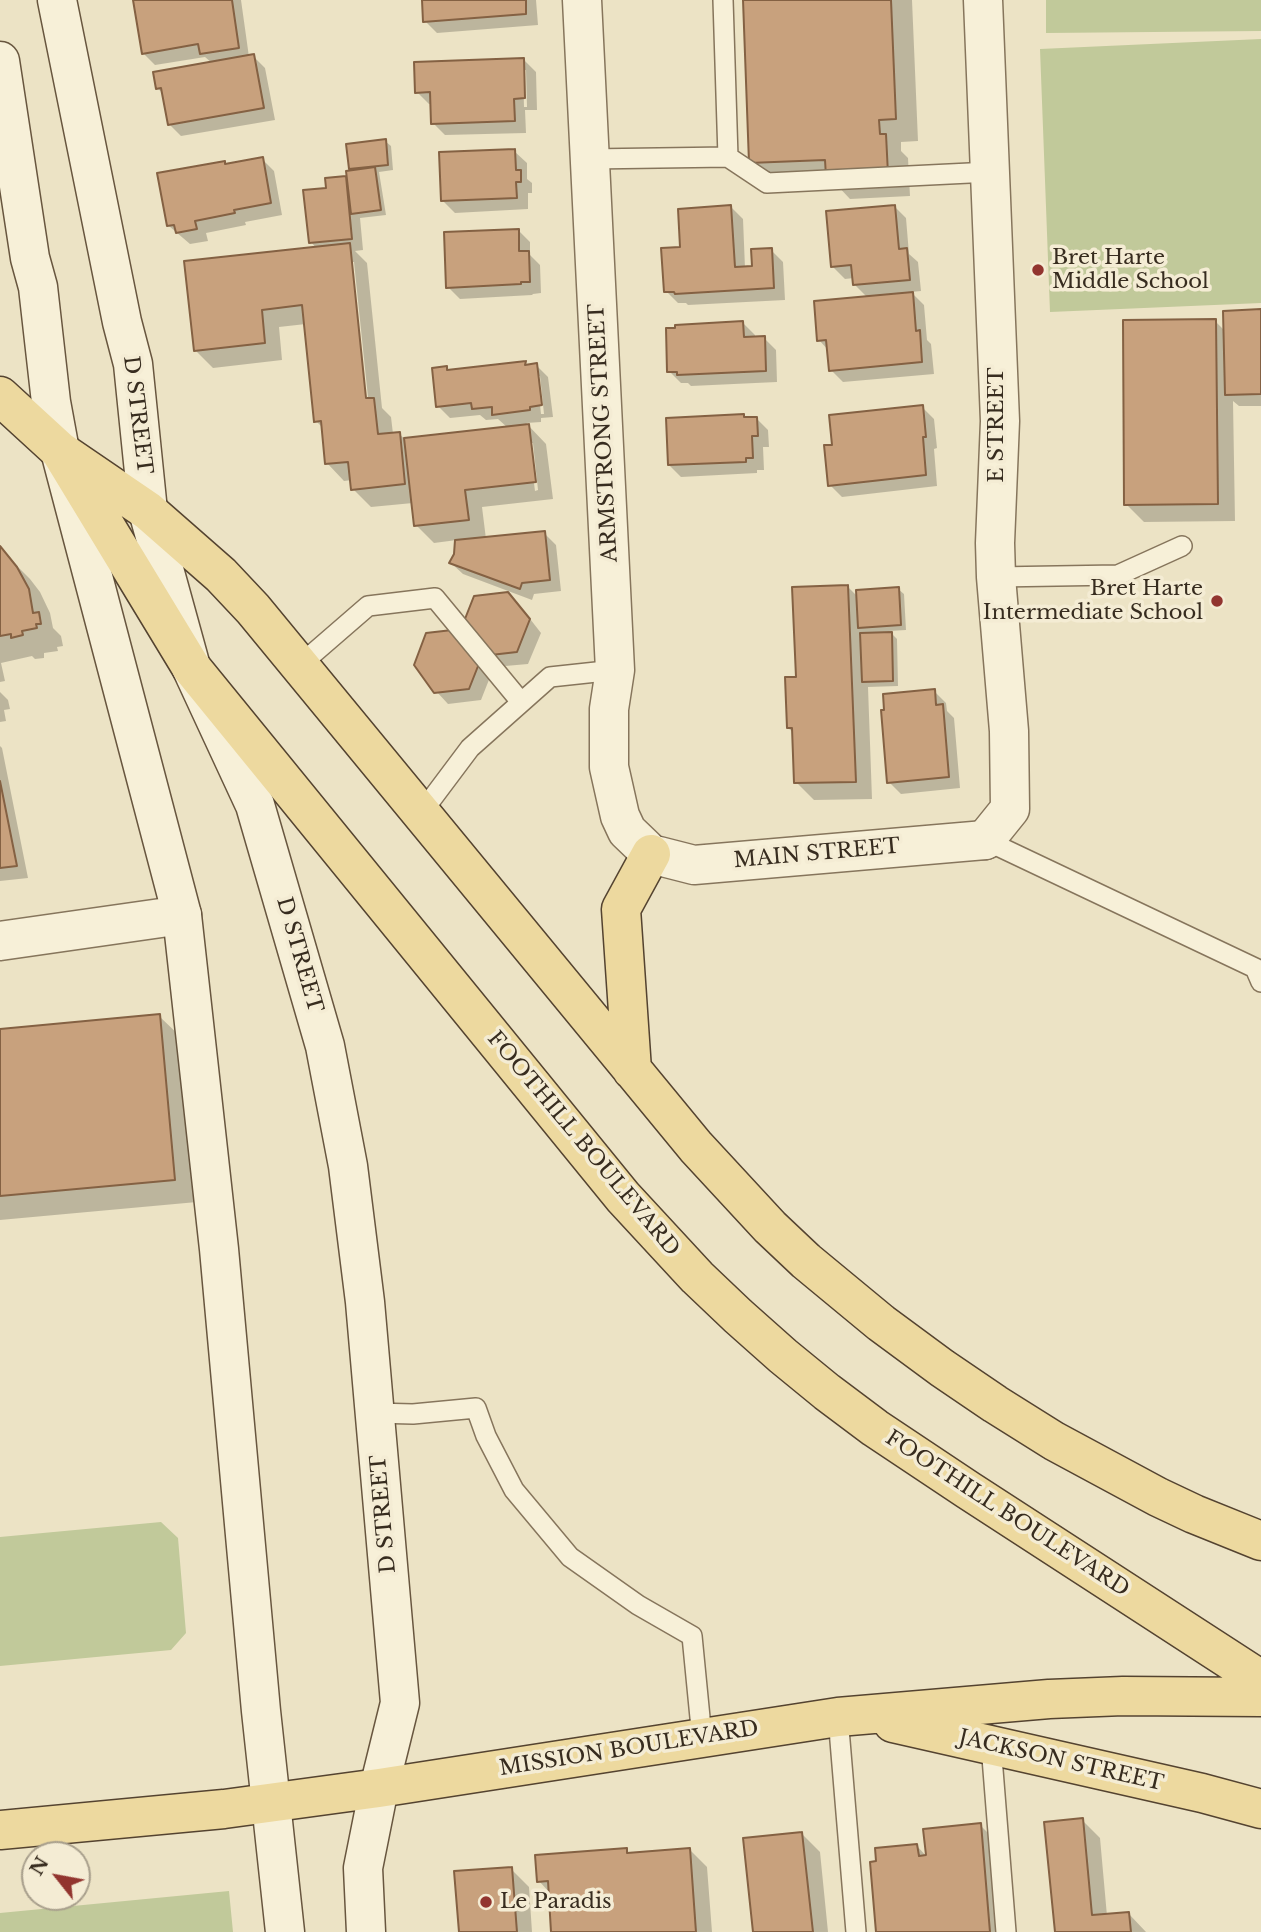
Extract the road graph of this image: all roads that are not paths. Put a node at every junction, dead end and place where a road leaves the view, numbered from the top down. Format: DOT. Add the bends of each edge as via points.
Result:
graph roads {
  1 [pos="57,0"];
  2 [pos="582,0"];
  3 [pos="723,0"];
  4 [pos="983,0"];
  5 [pos="0,61"];
  6 [pos="728,157"];
  7 [pos="589,159"];
  8 [pos="990,172"];
  9 [pos="0,396"];
  10 [pos="60,451"];
  11 [pos="148,511"];
  12 [pos="1182,546"];
  13 [pos="996,577"];
  14 [pos="301,664"];
  15 [pos="191,667"];
  16 [pos="615,670"];
  17 [pos="521,702"];
  18 [pos="422,812"];
  19 [pos="985,840"];
  20 [pos="650,854"];
  21 [pos="182,915"];
  22 [pos="0,941"];
  23 [pos="1259,970"];
  24 [pos="632,1070"];
  25 [pos="374,1413"];
  26 [pos="1261,1541"];
  27 [pos="1261,1680"];
  28 [pos="1261,1698"];
  29 [pos="849,1716"];
  30 [pos="702,1738"];
  31 [pos="991,1745"];
  32 [pos="379,1788"];
  33 [pos="272,1802"];
  34 [pos="1261,1809"];
  35 [pos="0,1830"];
  36 [pos="285,1932"];
  37 [pos="366,1932"];
  38 [pos="856,1932"];
  39 [pos="1006,1932"];
  1 -- 11 [label="main road, D STREET" via="133,364"];
  2 -- 7 [label="main road, ARMSTRONG STREET"];
  3 -- 6 [label="lane"];
  4 -- 8 [label="main road, E STREET"];
  5 -- 10 [label="main road"];
  6 -- 7 [label="lane"];
  6 -- 8 [label="lane" via="767,183"];
  7 -- 16 [label="main road, ARMSTRONG STREET"];
  8 -- 13 [label="main road, E STREET" via="1000,421"];
  9 -- 10 [label="main road, FOOTHILL BOULEVARD"];
  10 -- 11 [label="main road, FOOTHILL BOULEVARD"];
  10 -- 15 [label="main road, FOOTHILL BOULEVARD"];
  10 -- 21 [label="main road"];
  11 -- 14 [label="main road, FOOTHILL BOULEVARD" via="221,575"];
  11 -- 15 [label="main road, D STREET"];
  12 -- 13 [label="lane" via="1118,575"];
  13 -- 19 [label="main road, E STREET" via="1009,731 1010,809"];
  14 -- 17 [label="lane" via="369,606 435,598"];
  14 -- 18 [label="main road, FOOTHILL BOULEVARD"];
  15 -- 25 [label="main road, D STREET" via="255,805 325,1046 355,1211"];
  15 -- 27 [label="main road, FOOTHILL BOULEVARD" via="623,1197 738,1317 827,1392 907,1450"];
  16 -- 17 [label="lane" via="550,677"];
  16 -- 20 [label="main road, ARMSTRONG STREET" via="609,709 609,767 627,831"];
  17 -- 18 [label="lane" via="470,748"];
  18 -- 24 [label="main road, FOOTHILL BOULEVARD"];
  19 -- 20 [label="main road, MAIN STREET" via="694,865"];
  19 -- 23 [label="lane"];
  20 -- 24 [label="main road" via="621,909"];
  21 -- 22 [label="main road"];
  21 -- 33 [label="main road"];
  24 -- 26 [label="main road, FOOTHILL BOULEVARD" via="770,1227 881,1323 1054,1441 1158,1497"];
  25 -- 30 [label="lane" via="476,1408 514,1490 570,1557 692,1636"];
  25 -- 32 [label="main road, D STREET" via="400,1703"];
  28 -- 29 [label="main road, MISSION BOULEVARD" via="1049,1699"];
  29 -- 30 [label="main road, MISSION BOULEVARD"];
  29 -- 31 [label="main road, JACKSON STREET"];
  29 -- 38 [label="lane"];
  30 -- 32 [label="main road, MISSION BOULEVARD"];
  31 -- 34 [label="main road, JACKSON STREET"];
  31 -- 39 [label="lane"];
  32 -- 33 [label="main road, MISSION BOULEVARD"];
  32 -- 37 [label="main road, D STREET" via="363,1868"];
  33 -- 35 [label="main road, MISSION BOULEVARD"];
  33 -- 36 [label="main road"];
}
